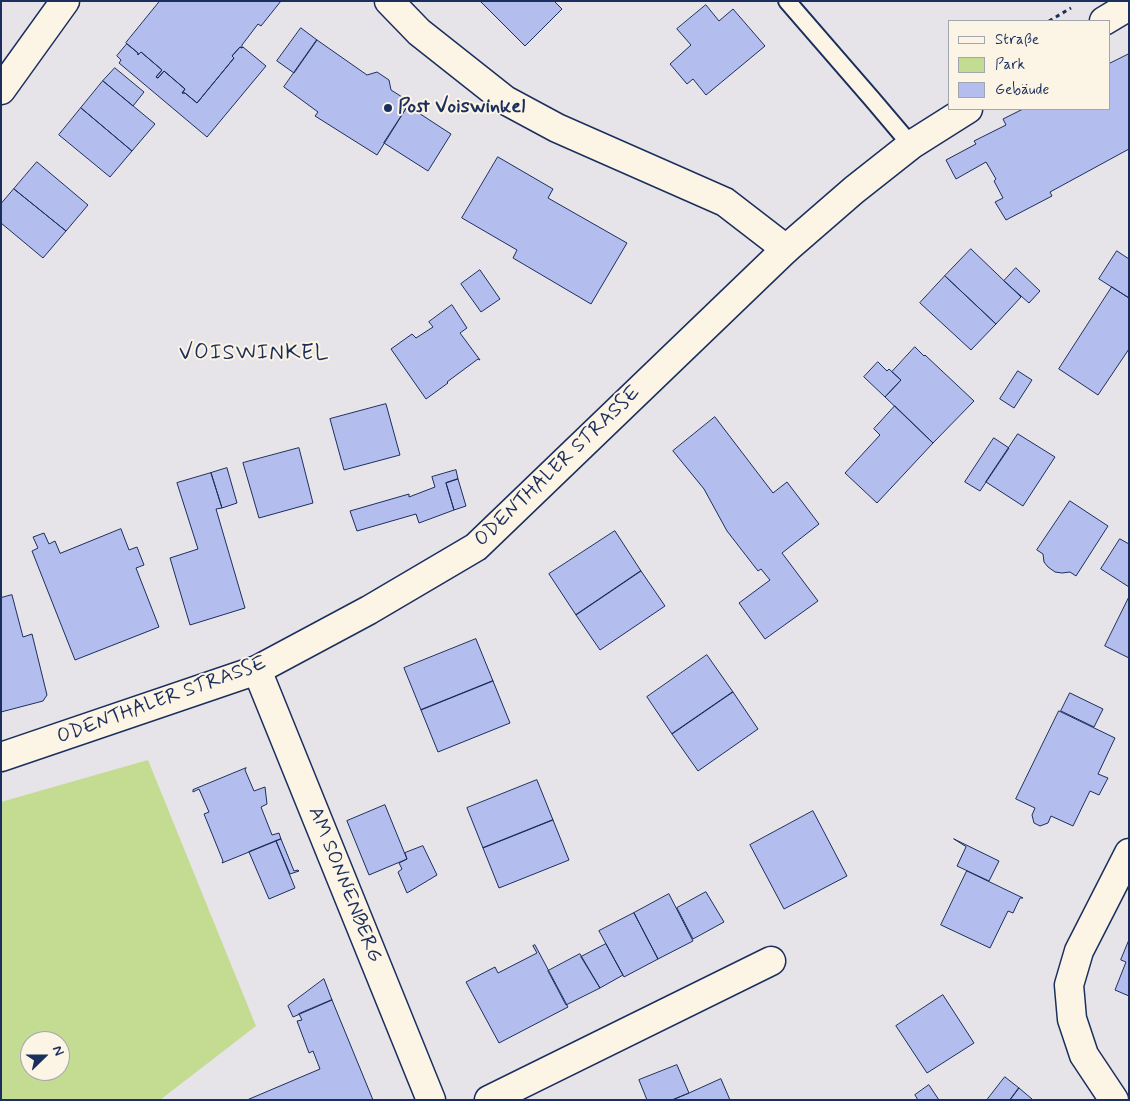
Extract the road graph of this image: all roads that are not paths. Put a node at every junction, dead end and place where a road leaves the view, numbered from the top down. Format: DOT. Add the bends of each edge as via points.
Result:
graph roads {
  1 [pos="65,1"];
  2 [pos="388,1"];
  3 [pos="787,1"];
  4 [pos="1129,6"];
  5 [pos="1106,20"];
  6 [pos="1,90"];
  7 [pos="966,110"];
  8 [pos="911,146"];
  9 [pos="786,248"];
  10 [pos="258,670"];
  11 [pos="1,757"];
  12 [pos="1129,853"];
  13 [pos="771,962"];
  14 [pos="430,1100"];
  15 [pos="489,1100"];
  16 [pos="1114,1100"];
  1 -- 6 [label="street"];
  2 -- 9 [label="street" via="419,32 506,100 557,128 725,202"];
  3 -- 8 [label="lane"];
  4 -- 5 [label="street"];
  7 -- 8 [label="street, ODENTHALER STRASSE"];
  8 -- 9 [label="street, ODENTHALER STRASSE"];
  9 -- 10 [label="street, ODENTHALER STRASSE" via="476,547"];
  10 -- 11 [label="street, ODENTHALER STRASSE"];
  10 -- 14 [label="street, AM SONNENBERG"];
  12 -- 16 [label="street" via="1079,951 1069,985 1072,1019 1084,1055"];
  13 -- 15 [label="street"];
}
